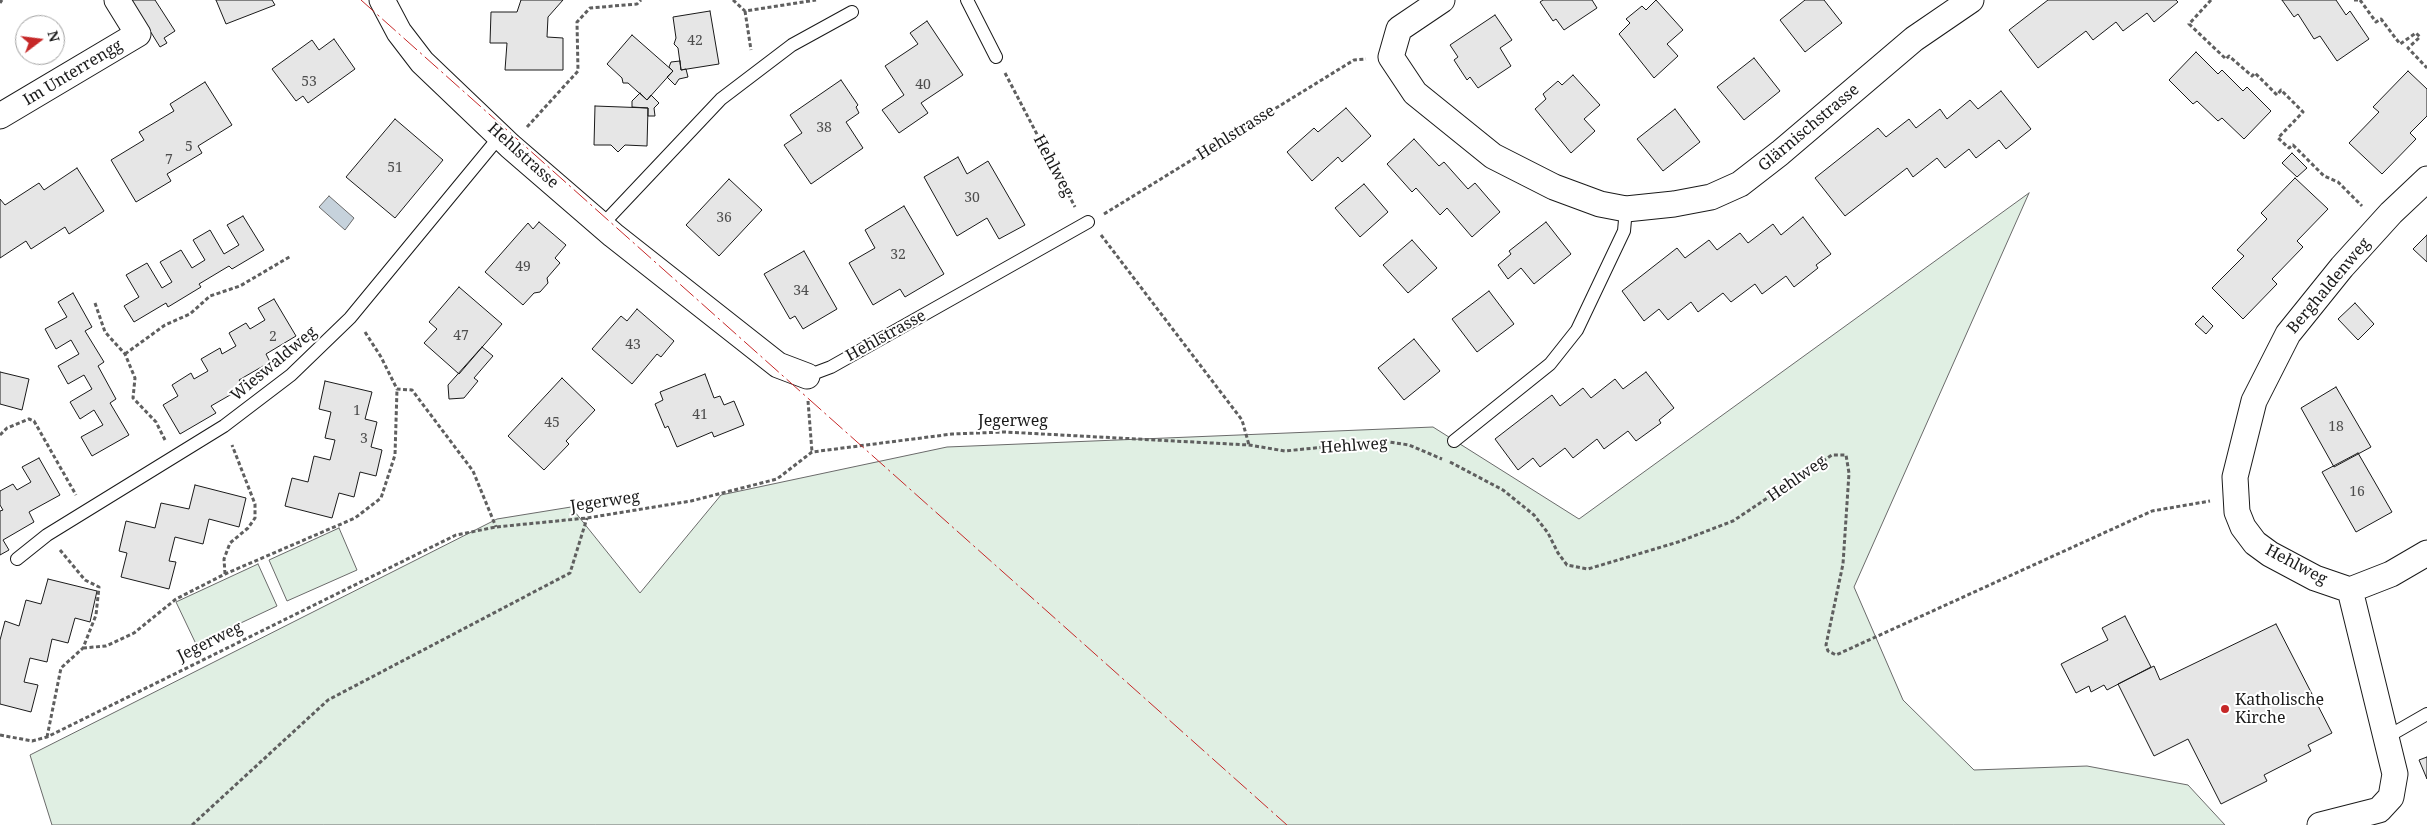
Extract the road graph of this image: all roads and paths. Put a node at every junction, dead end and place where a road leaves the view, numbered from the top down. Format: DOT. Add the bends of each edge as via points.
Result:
graph roads {
  1 [pos="2,0"];
  2 [pos="117,0"];
  3 [pos="382,0"];
  4 [pos="641,0"];
  5 [pos="733,0"];
  6 [pos="816,0"];
  7 [pos="967,0"];
  8 [pos="1442,0"];
  9 [pos="1971,0"];
  10 [pos="2210,0"];
  11 [pos="2358,0"];
  12 [pos="0,3"];
  13 [pos="745,11"];
  14 [pos="852,12"];
  15 [pos="996,56"];
  16 [pos="1391,57"];
  17 [pos="2427,68"];
  18 [pos="754,72"];
  19 [pos="0,116"];
  20 [pos="505,141"];
  21 [pos="2427,179"];
  22 [pos="1626,208"];
  23 [pos="2391,213"];
  24 [pos="1088,222"];
  25 [pos="602,226"];
  26 [pos="291,256"];
  27 [pos="95,303"];
  28 [pos="350,318"];
  29 [pos="125,354"];
  30 [pos="807,376"];
  31 [pos="397,389"];
  32 [pos="224,426"];
  33 [pos="0,435"];
  34 [pos="1454,441"];
  35 [pos="1249,445"];
  36 [pos="812,452"];
  37 [pos="173,456"];
  38 [pos="2235,496"];
  39 [pos="85,510"];
  40 [pos="587,518"];
  41 [pos="496,528"];
  42 [pos="46,535"];
  43 [pos="2427,553"];
  44 [pos="17,559"];
  45 [pos="225,574"];
  46 [pos="2350,590"];
  47 [pos="82,648"];
  48 [pos="2427,714"];
  49 [pos="0,735"];
  50 [pos="47,736"];
  51 [pos="2387,738"];
  52 [pos="192,825"];
  53 [pos="2320,825"];
  1 -- 12 [label="path"];
  2 -- 19 [label="street, Im Unterrengg" via="138,34"];
  3 -- 20 [label="street, Hehlstrasse" via="399,32 422,62"];
  4 -- 20 [label="path" via="637,4 590,8 576,22 578,71"];
  5 -- 13 [label="path"];
  6 -- 13 [label="path"];
  7 -- 15 [label="lane"];
  8 -- 16 [label="street" via="1400,29"];
  9 -- 22 [label="street, Glärnischstrasse" via="1914,39 1740,184 1711,196 1674,204"];
  10 -- 23 [label="path" via="2189,24 2226,59 2229,56 2252,76 2255,73 2277,95 2281,90 2303,112 2278,138 2289,148 2293,145 2324,176 2338,182 2365,209 2379,200"];
  11 -- 17 [label="path" via="2376,22 2381,19 2400,44 2416,33 2420,37 2408,48"];
  13 -- 18 [label="path"];
  14 -- 18 [label="lane" via="792,45"];
  15 -- 24 [label="path, Hehlweg" via="1076,209"];
  16 -- 22 [label="street, Glärnischstrasse" via="1415,93 1493,156 1554,187 1600,204"];
  16 -- 24 [label="path, Hehlstrasse" via="1354,60"];
  18 -- 25 [label="lane" via="721,99"];
  20 -- 25 [label="street, Hehlstrasse"];
  20 -- 28 [label="lane, Wieswaldweg"];
  21 -- 23 [label="street, Berghaldenweg"];
  22 -- 34 [label="lane" via="1624,231 1577,330 1550,364"];
  23 -- 38 [label="street, Berghaldenweg" via="2308,306 2273,360 2254,401 2242,441"];
  24 -- 30 [label="lane, Hehlstrasse" via="831,367"];
  24 -- 35 [label="path, Hehlweg" via="1103,236 1242,420"];
  25 -- 30 [label="street, Hehlstrasse" via="778,365"];
  26 -- 29 [label="path" via="240,286 210,296 190,314 165,325"];
  27 -- 29 [label="path" via="105,332"];
  28 -- 31 [label="path" via="381,357"];
  28 -- 32 [label="lane, Wieswaldweg" via="291,375"];
  29 -- 37 [label="path" via="135,378 133,398 156,422"];
  30 -- 36 [label="path"];
  31 -- 41 [label="path" via="412,390 473,471"];
  31 -- 45 [label="path" via="395,455 381,498 355,518"];
  32 -- 37 [label="lane, Wieswaldweg"];
  32 -- 45 [label="path" via="255,504 255,518 230,542 224,559"];
  33 -- 39 [label="path" via="29,418 34,421"];
  35 -- 36 [label="path, Jegerweg" via="1005,432 952,434"];
  35 -- 38 [label="path, Hehlweg" via="1285,451 1383,441 1409,445 1461,466 1503,490 1534,515 1568,564 1588,569 1733,522 1832,455 1846,455 1849,473 1843,564 1826,645 1828,651 1836,655 2152,511"];
  36 -- 40 [label="path, Jegerweg" via="777,479 691,502"];
  37 -- 39 [label="lane, Wieswaldweg"];
  38 -- 46 [label="street, Hehlweg" via="2243,527 2255,543 2315,578"];
  39 -- 42 [label="lane, Wieswaldweg"];
  40 -- 41 [label="path, Jegerweg"];
  40 -- 52 [label="path" via="570,573 328,700"];
  41 -- 50 [label="path, Jegerweg" via="456,536"];
  42 -- 44 [label="lane, Wieswaldweg"];
  42 -- 47 [label="path" via="84,580 99,586 96,615"];
  43 -- 46 [label="street" via="2391,574"];
  45 -- 47 [label="path" via="176,599 134,633 106,646"];
  46 -- 51 [label="street"];
  47 -- 50 [label="path" via="61,668"];
  48 -- 51 [label="lane"];
  49 -- 50 [label="path, Jegerweg" via="32,741"];
  51 -- 53 [label="street" via="2394,774 2391,797 2380,810"];
}
